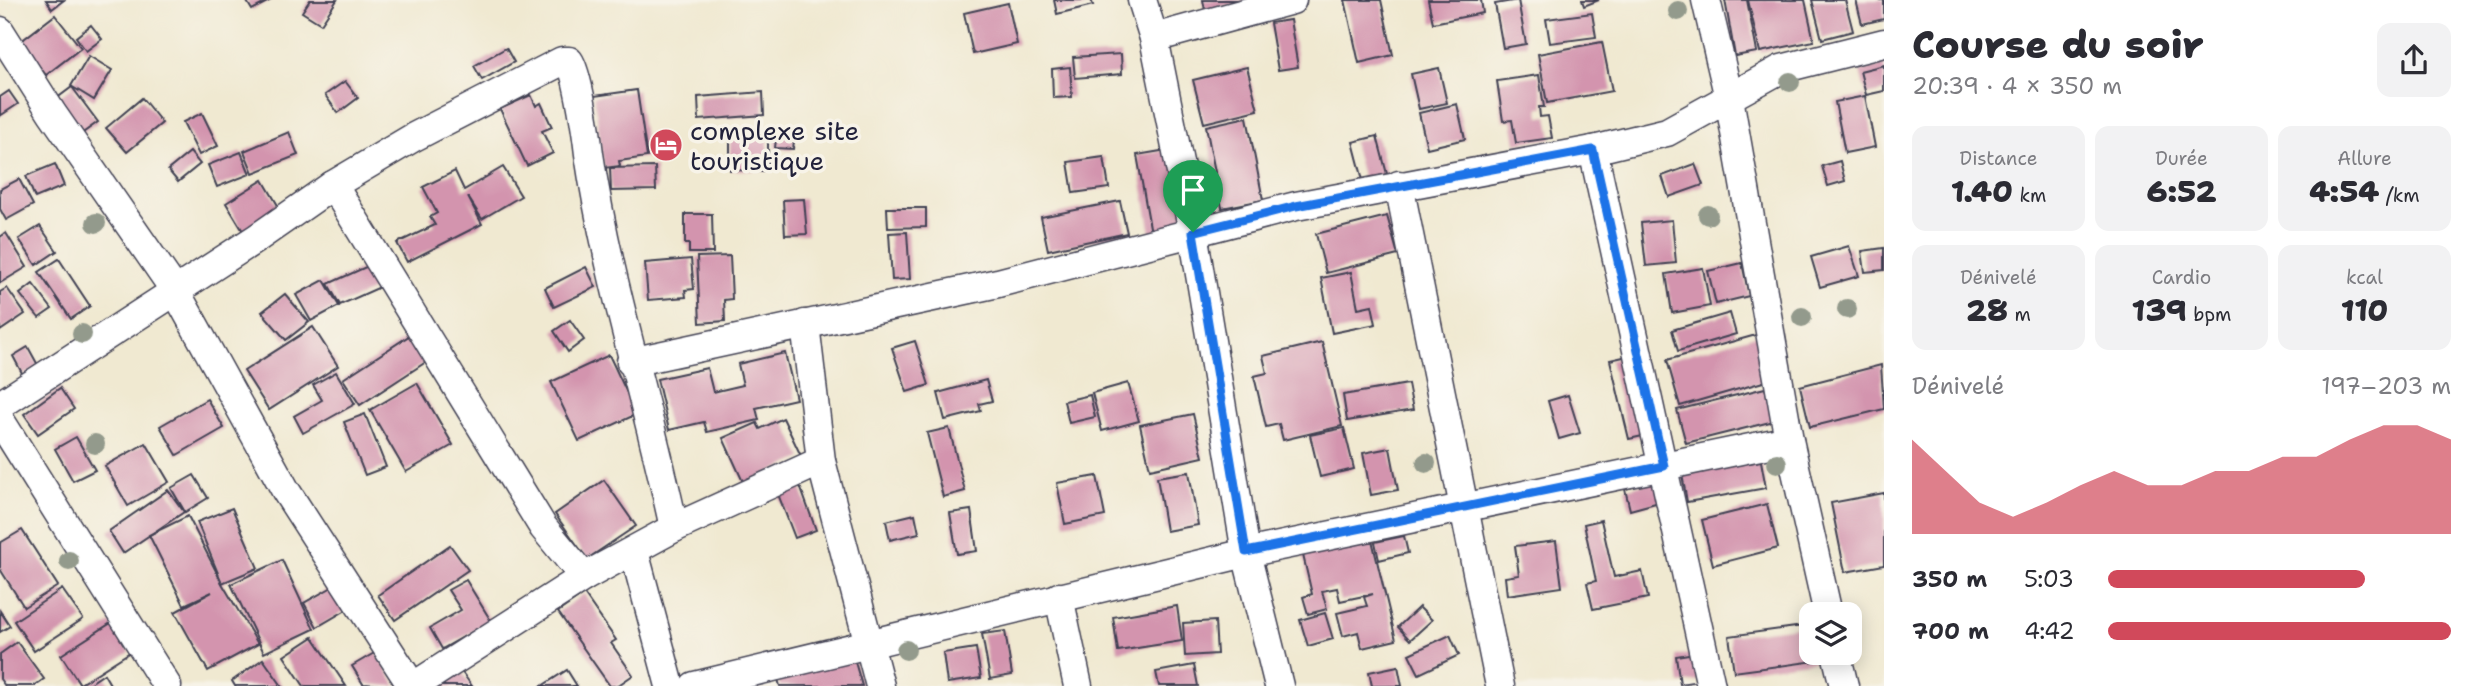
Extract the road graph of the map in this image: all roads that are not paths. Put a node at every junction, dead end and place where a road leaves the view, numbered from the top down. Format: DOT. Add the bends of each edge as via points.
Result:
graph roads {
  1 [pos="1142,0"];
  2 [pos="1292,0"];
  3 [pos="1706,0"];
  4 [pos="0,31"];
  5 [pos="1154,38"];
  6 [pos="1884,43"];
  7 [pos="1729,98"];
  8 [pos="1593,150"];
  9 [pos="333,185"];
  10 [pos="1399,186"];
  11 [pos="1193,232"];
  12 [pos="176,292"];
  13 [pos="805,324"];
  14 [pos="631,362"];
  15 [pos="0,405"];
  16 [pos="0,420"];
  17 [pos="1789,440"];
  18 [pos="821,461"];
  19 [pos="1664,466"];
  20 [pos="1462,507"];
  21 [pos="674,528"];
  22 [pos="634,551"];
  23 [pos="1246,552"];
  24 [pos="584,577"];
  25 [pos="1059,597"];
  26 [pos="1825,602"];
  27 [pos="870,643"];
  28 [pos="1839,665"];
  29 [pos="167,686"];
  30 [pos="413,686"];
  31 [pos="670,686"];
  32 [pos="694,686"];
  33 [pos="880,686"];
  34 [pos="1079,686"];
  35 [pos="1279,686"];
  36 [pos="1500,686"];
  37 [pos="1711,686"];
  38 [pos="1844,686"];
  1 -- 5 [label="street"];
  2 -- 5 [label="street"];
  3 -- 7 [label="street"];
  4 -- 12 [label="street"];
  5 -- 11 [label="street"];
  6 -- 7 [label="street" via="1781,69"];
  7 -- 8 [label="street" via="1667,132"];
  7 -- 17 [label="street"];
  8 -- 10 [label="street"];
  8 -- 19 [label="street"];
  9 -- 12 [label="street"];
  9 -- 14 [label="street" via="414,137 569,61"];
  9 -- 24 [label="street" via="543,527"];
  10 -- 11 [label="street"];
  10 -- 20 [label="street"];
  11 -- 13 [label="street" via="998,283"];
  11 -- 23 [label="street"];
  12 -- 15 [label="street"];
  12 -- 30 [label="street" via="286,491"];
  13 -- 14 [label="street"];
  13 -- 18 [label="street"];
  14 -- 21 [label="street" via="653,429"];
  16 -- 29 [label="street"];
  17 -- 19 [label="street"];
  17 -- 26 [label="street"];
  18 -- 21 [label="street"];
  18 -- 27 [label="street"];
  19 -- 20 [label="street"];
  19 -- 37 [label="street"];
  20 -- 23 [label="street"];
  20 -- 36 [label="street"];
  21 -- 22 [label="street"];
  22 -- 24 [label="street"];
  22 -- 31 [label="street"];
  23 -- 25 [label="street"];
  23 -- 35 [label="street"];
  24 -- 30 [label="street"];
  25 -- 27 [label="street"];
  25 -- 34 [label="street"];
  27 -- 32 [label="street"];
  27 -- 33 [label="street"];
  28 -- 38 [label="street"];
}
